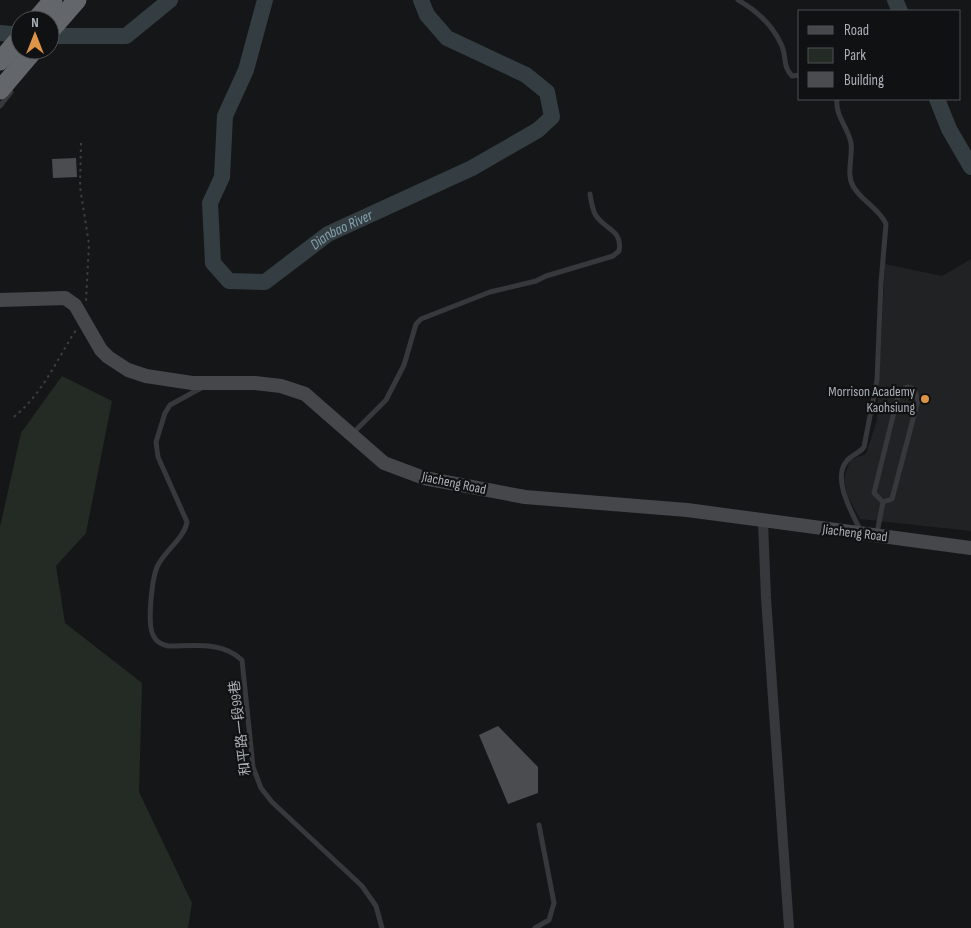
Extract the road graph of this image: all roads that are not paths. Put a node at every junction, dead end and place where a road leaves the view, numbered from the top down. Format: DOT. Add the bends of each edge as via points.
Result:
graph roads {
  1 [pos="53,0"];
  2 [pos="77,0"];
  3 [pos="738,0"];
  4 [pos="44,10"];
  5 [pos="60,20"];
  6 [pos="10,50"];
  7 [pos="26,60"];
  8 [pos="0,61"];
  9 [pos="798,76"];
  10 [pos="0,83"];
  11 [pos="0,90"];
  12 [pos="838,100"];
  13 [pos="0,106"];
  14 [pos="590,194"];
  15 [pos="0,300"];
  16 [pos="210,383"];
  17 [pos="353,433"];
  18 [pos="883,502"];
  19 [pos="763,522"];
  20 [pos="869,535"];
  21 [pos="971,548"];
  22 [pos="539,825"];
  23 [pos="382,928"];
  24 [pos="535,928"];
  25 [pos="789,928"];
  1 -- 4 [label="highway"];
  2 -- 5 [label="highway"];
  3 -- 9 [label="lane" via="757,11 781,43 786,70 792,76"];
  6 -- 8 [label="highway"];
  7 -- 11 [label="highway, bridge"];
  10 -- 13 [label="lane" via="11,92"];
  12 -- 20 [label="lane" via="836,106 851,146 851,184 883,216 886,224 877,380 864,447 846,462 842,472 846,498"];
  14 -- 17 [label="lane" via="594,212 618,236 619,251 613,256 536,281 490,292 421,319 416,324 404,364 386,400"];
  15 -- 16 [label="street, Jiacheng Road" via="65,298 75,305 101,350 128,370 146,376"];
  16 -- 17 [label="street, Jiacheng Road" via="281,386 305,394"];
  16 -- 23 [label="lane, 和平路一段99巷" via="170,406 156,442 158,457 187,522 184,532 155,573 150,627 153,637 168,646 228,649 242,660 253,767 261,788 362,886 376,906"];
  17 -- 19 [label="street, Jiacheng Road" via="384,463 424,478 525,498 687,510"];
  18 -- 18 [label="lane" via="874,493 899,392 907,387 914,389 918,400 892,499"];
  18 -- 20 [label="lane"];
  19 -- 20 [label="street, Jiacheng Road"];
  19 -- 25 [label="street"];
  20 -- 21 [label="street, Jiacheng Road"];
  22 -- 24 [label="lane" via="554,903 549,920"];
}
